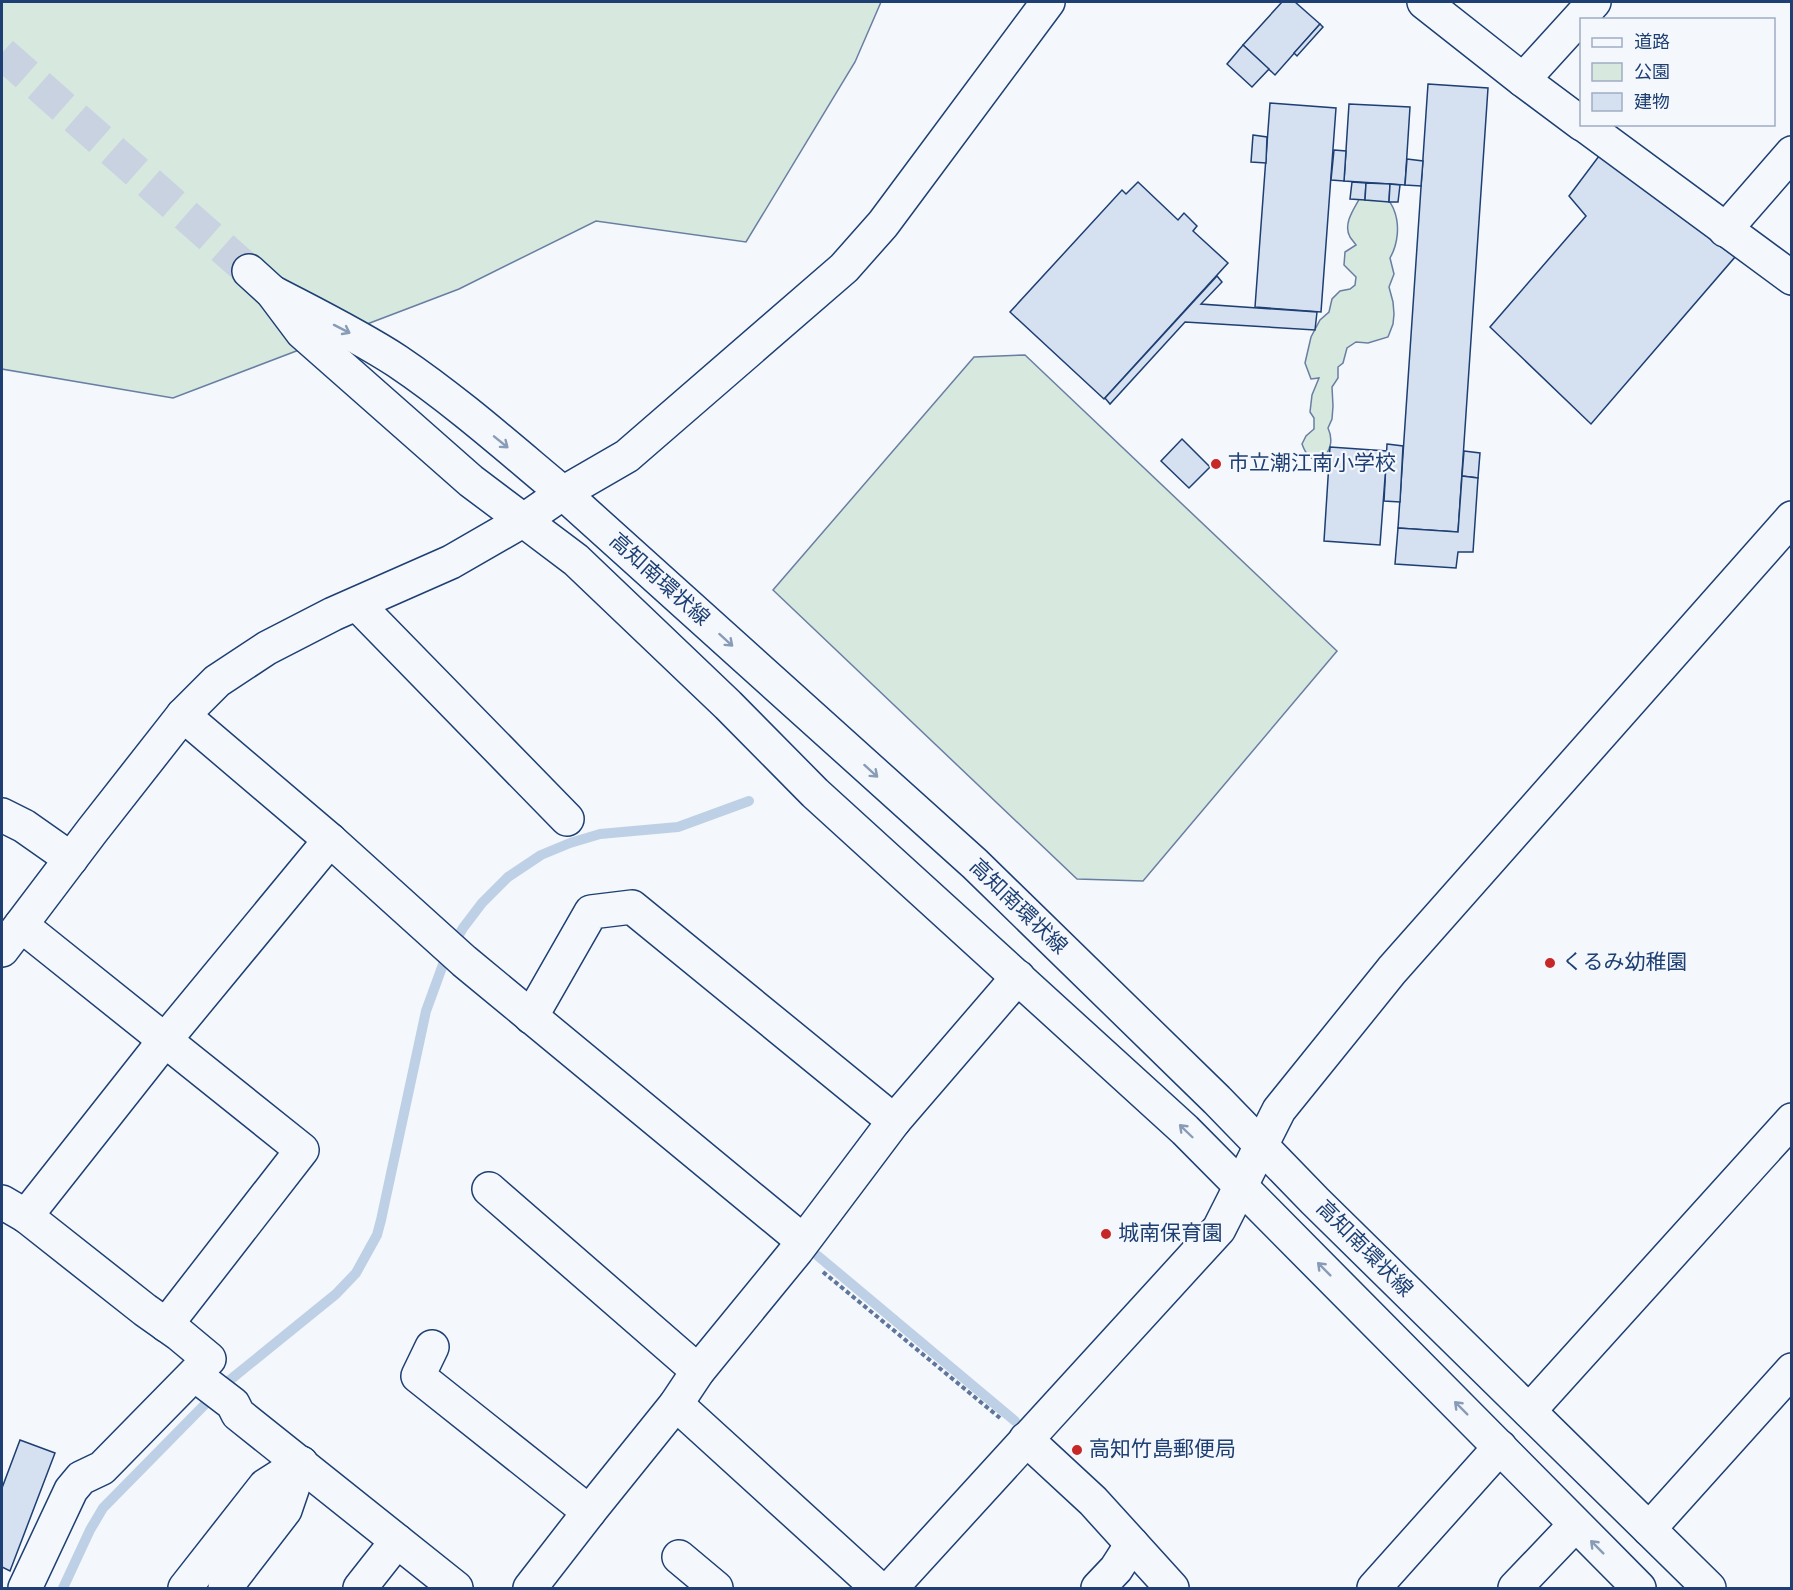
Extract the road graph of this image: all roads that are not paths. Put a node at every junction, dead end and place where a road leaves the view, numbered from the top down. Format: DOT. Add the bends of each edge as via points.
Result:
graph roads {
  1 [pos="1048,2"];
  2 [pos="1424,2"];
  3 [pos="1594,2"];
  4 [pos="1523,80"];
  5 [pos="1580,123"];
  6 [pos="1585,126"];
  7 [pos="1791,153"];
  8 [pos="1725,230"];
  9 [pos="1791,278"];
  10 [pos="562,493"];
  11 [pos="1791,518"];
  12 [pos="524,520"];
  13 [pos="357,604"];
  14 [pos="183,715"];
  15 [pos="2,815"];
  16 [pos="567,819"];
  17 [pos="330,840"];
  18 [pos="71,859"];
  19 [pos="11,938"];
  20 [pos="1018,977"];
  21 [pos="531,1017"];
  22 [pos="165,1040"];
  23 [pos="894,1120"];
  24 [pos="1791,1120"];
  25 [pos="1262,1145"];
  26 [pos="1241,1185"];
  27 [pos="489,1189"];
  28 [pos="14,1209"];
  29 [pos="800,1246"];
  30 [pos="166,1324"];
  31 [pos="432,1347"];
  32 [pos="1791,1370"];
  33 [pos="698,1371"];
  34 [pos="208,1385"];
  35 [pos="676,1404"];
  36 [pos="1529,1411"];
  37 [pos="1026,1439"];
  38 [pos="1500,1447"];
  39 [pos="301,1463"];
  40 [pos="589,1512"];
  41 [pos="1575,1525"];
  42 [pos="1649,1529"];
  43 [pos="397,1541"];
  44 [pos="1132,1544"];
  45 [pos="679,1557"];
  46 [pos="545,1583"];
  47 [pos="26,1588"];
  48 [pos="185,1588"];
  49 [pos="225,1588"];
  50 [pos="360,1588"];
  51 [pos="456,1588"];
  52 [pos="716,1588"];
  53 [pos="878,1588"];
  54 [pos="891,1588"];
  55 [pos="1098,1588"];
  56 [pos="1172,1588"];
  57 [pos="1374,1588"];
  58 [pos="1515,1588"];
  59 [pos="1639,1588"];
  60 [pos="1708,1588"];
  1 -- 10 [label="street" via="883,224 844,268 627,456"];
  2 -- 4 [label="street"];
  3 -- 4 [label="street"];
  4 -- 5 [label="street"];
  6 -- 8 [label="street"];
  7 -- 8 [label="street"];
  8 -- 9 [label="street"];
  10 -- 12 [label="street"];
  12 -- 10 [label="street, 高知南環状線, one-way" via="471,481 302,332 260,282 398,362"];
  10 -- 25 [label="street, 高知南環状線, one-way" via="975,864"];
  11 -- 25 [label="street" via="1392,970 1279,1110"];
  12 -- 13 [label="street" via="451,562"];
  12 -- 20 [label="street, 高知南環状線" via="576,560 815,793"];
  13 -- 14 [label="street" via="267,648 217,681"];
  13 -- 16 [label="street"];
  14 -- 17 [label="street"];
  14 -- 18 [label="street"];
  15 -- 18 [label="street"];
  17 -- 21 [label="street"];
  17 -- 22 [label="street"];
  18 -- 19 [label="street"];
  19 -- 22 [label="street"];
  20 -- 23 [label="street"];
  26 -- 20 [label="street, 高知南環状線, one-way"];
  21 -- 23 [label="street" via="591,912 632,907"];
  21 -- 29 [label="street"];
  22 -- 28 [label="street"];
  22 -- 30 [label="street" via="302,1150"];
  23 -- 29 [label="street"];
  24 -- 36 [label="street"];
  25 -- 26 [label="street"];
  25 -- 36 [label="street, 高知南環状線"];
  26 -- 37 [label="street" via="1219,1229"];
  38 -- 26 [label="street, 高知南環状線, one-way"];
  27 -- 33 [label="street"];
  28 -- 30 [label="street"];
  29 -- 33 [label="street"];
  30 -- 34 [label="street" via="209,1359"];
  31 -- 40 [label="street" via="418,1376"];
  32 -- 42 [label="street"];
  33 -- 35 [label="street"];
  34 -- 39 [label="street"];
  34 -- 47 [label="street" via="102,1468 81,1478 71,1490"];
  35 -- 40 [label="street"];
  35 -- 53 [label="street"];
  36 -- 42 [label="street, 高知南環状線"];
  37 -- 44 [label="street" via="1093,1501"];
  37 -- 54 [label="street"];
  38 -- 41 [label="street, 高知南環状線"];
  38 -- 57 [label="street"];
  39 -- 43 [label="street"];
  39 -- 48 [label="street" via="265,1486"];
  39 -- 49 [label="street" via="285,1510"];
  40 -- 46 [label="street"];
  41 -- 58 [label="street"];
  59 -- 41 [label="street, 高知南環状線, one-way"];
  42 -- 60 [label="street, 高知南環状線"];
  43 -- 50 [label="street"];
  43 -- 51 [label="street"];
  44 -- 55 [label="street"];
  44 -- 56 [label="street"];
  45 -- 52 [label="street"];
}
